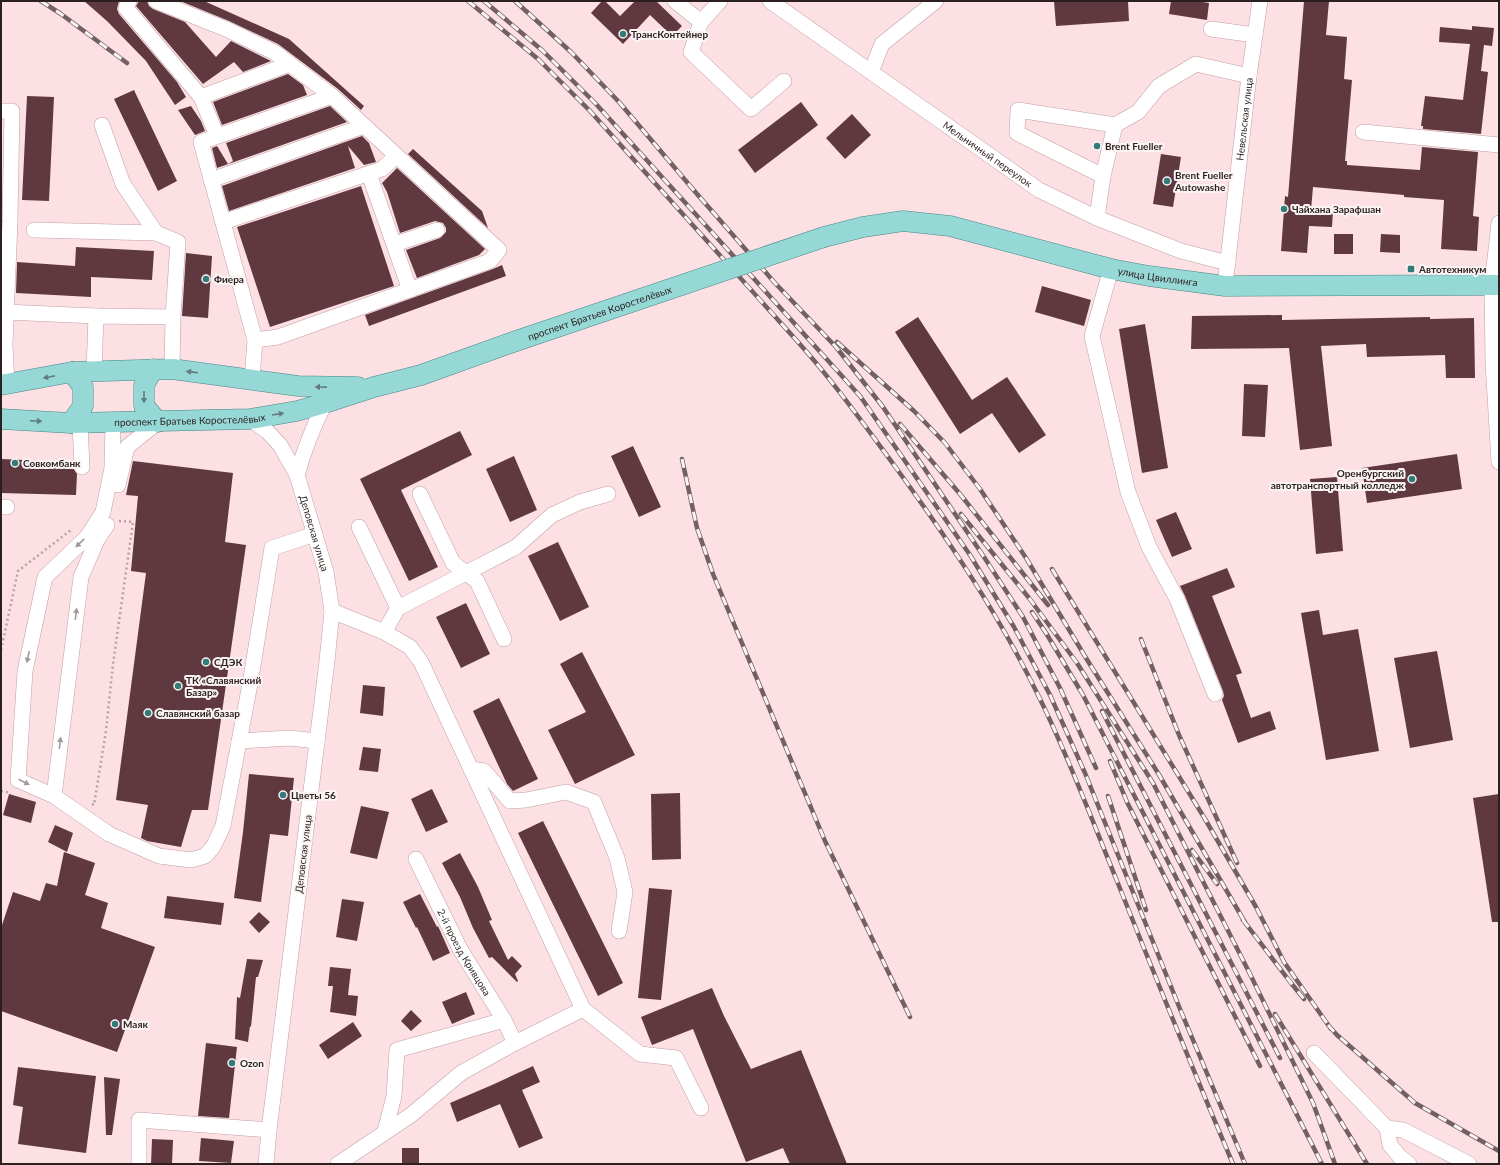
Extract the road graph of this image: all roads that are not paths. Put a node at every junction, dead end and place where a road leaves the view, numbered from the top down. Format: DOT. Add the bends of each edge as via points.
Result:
graph roads {
  1 [pos="129,1"];
  2 [pos="156,1"];
  3 [pos="675,1"];
  4 [pos="720,1"];
  5 [pos="770,1"];
  6 [pos="936,1"];
  7 [pos="1260,1"];
  8 [pos="701,22"];
  9 [pos="1211,29"];
  10 [pos="1255,35"];
  11 [pos="290,64"];
  12 [pos="871,72"];
  13 [pos="1249,76"];
  14 [pos="784,81"];
  15 [pos="201,96"];
  16 [pos="332,96"];
  17 [pos="1,111"];
  18 [pos="102,124"];
  19 [pos="1115,125"];
  20 [pos="364,126"];
  21 [pos="1363,132"];
  22 [pos="217,136"];
  23 [pos="1499,145"];
  24 [pos="396,156"];
  25 [pos="369,174"];
  26 [pos="1103,176"];
  27 [pos="211,180"];
  28 [pos="1097,218"];
  29 [pos="222,222"];
  30 [pos="1499,223"];
  31 [pos="34,230"];
  32 [pos="437,230"];
  33 [pos="156,233"];
  34 [pos="824,237"];
  35 [pos="394,244"];
  36 [pos="1228,263"];
  37 [pos="1111,269"];
  38 [pos="1496,285"];
  39 [pos="1225,286"];
  40 [pos="410,290"];
  41 [pos="5,312"];
  42 [pos="96,316"];
  43 [pos="173,317"];
  44 [pos="255,340"];
  45 [pos="162,369"];
  46 [pos="72,372"];
  47 [pos="94,372"];
  48 [pos="252,379"];
  49 [pos="4,385"];
  50 [pos="374,387"];
  51 [pos="325,403"];
  52 [pos="1,419"];
  53 [pos="250,419"];
  54 [pos="158,422"];
  55 [pos="76,423"];
  56 [pos="122,423"];
  57 [pos="127,447"];
  58 [pos="1499,462"];
  59 [pos="82,467"];
  60 [pos="297,475"];
  61 [pos="420,494"];
  62 [pos="608,494"];
  63 [pos="359,527"];
  64 [pos="315,534"];
  65 [pos="466,573"];
  66 [pos="398,608"];
  67 [pos="332,611"];
  68 [pos="384,632"];
  69 [pos="504,639"];
  70 [pos="1215,694"];
  71 [pos="317,740"];
  72 [pos="239,741"];
  73 [pos="471,769"];
  74 [pos="59,800"];
  75 [pos="416,859"];
  76 [pos="619,931"];
  77 [pos="583,1009"];
  78 [pos="504,1020"];
  79 [pos="516,1043"];
  80 [pos="1314,1053"];
  81 [pos="701,1108"];
  82 [pos="1387,1128"];
  83 [pos="269,1130"];
  84 [pos="385,1132"];
  85 [pos="139,1164"];
  86 [pos="266,1164"];
  87 [pos="338,1164"];
  88 [pos="1409,1164"];
  89 [pos="1469,1164"];
  1 -- 15 [label="street" via="126,8"];
  2 -- 11 [label="street" via="226,29 274,52"];
  3 -- 8 [label="street"];
  4 -- 8 [label="street"];
  5 -- 12 [label="street, Мельничный переулок"];
  6 -- 12 [label="street" via="882,44"];
  7 -- 10 [label="street, Невельская улица"];
  8 -- 14 [label="street" via="691,52 751,109"];
  9 -- 10 [label="street"];
  10 -- 13 [label="street, Невельская улица"];
  11 -- 15 [label="street"];
  11 -- 16 [label="street"];
  12 -- 28 [label="street, Мельничный переулок" via="1039,190"];
  13 -- 19 [label="street" via="1196,64 1159,86 1138,112"];
  13 -- 36 [label="street, Невельская улица"];
  15 -- 22 [label="street"];
  16 -- 20 [label="street"];
  16 -- 22 [label="street"];
  17 -- 41 [label="street" via="12,111"];
  18 -- 33 [label="street" via="123,184"];
  19 -- 26 [label="street"];
  19 -- 26 [label="street" via="1018,110 1017,134"];
  20 -- 24 [label="street"];
  20 -- 27 [label="street"];
  21 -- 23 [label="street"];
  22 -- 27 [label="street" via="201,142"];
  24 -- 25 [label="street" via="382,168"];
  24 -- 40 [label="street" via="499,250 490,261"];
  25 -- 29 [label="street"];
  25 -- 35 [label="street"];
  26 -- 28 [label="street"];
  27 -- 29 [label="street"];
  28 -- 36 [label="street, Мельничный переулок" via="1181,251"];
  29 -- 44 [label="street"];
  30 -- 38 [label="street"];
  31 -- 33 [label="street"];
  32 -- 35 [label="street"];
  33 -- 43 [label="street" via="178,242"];
  34 -- 37 [label="main road, улица Цвиллинга" via="862,227 903,221 950,226"];
  34 -- 50 [label="main road, проспект Братьев Коростелёвых, bridge" via="421,375"];
  35 -- 40 [label="street"];
  36 -- 39 [label="street, Невельская улица"];
  37 -- 39 [label="main road, улица Цвиллинга"];
  37 -- 70 [label="street" via="1092,336 1128,492"];
  38 -- 39 [label="main road, улица Цвиллинга"];
  38 -- 58 [label="street" via="1493,362"];
  40 -- 44 [label="street" via="278,338"];
  41 -- 42 [label="street"];
  41 -- 49 [label="street"];
  42 -- 43 [label="street"];
  42 -- 47 [label="street"];
  43 -- 45 [label="street"];
  44 -- 48 [label="street"];
  45 -- 47 [label="main road, проспект Братьев Коростелёвых"];
  48 -- 45 [label="main road, проспект Братьев Коростелёвых, one-way"];
  45 -- 54 [label="main road, one-way" via="144,385 144,406"];
  46 -- 47 [label="main road, проспект Братьев Коростелёвых"];
  46 -- 49 [label="main road, проспект Братьев Коростелёвых, one-way"];
  46 -- 55 [label="main road" via="83,387 82,406"];
  50 -- 48 [label="main road, проспект Братьев Коростелёвых, one-way" via="298,386"];
  50 -- 51 [label="main road, проспект Братьев Коростелёвых"];
  53 -- 51 [label="main road, проспект Братьев Коростелёвых, one-way"];
  51 -- 60 [label="street" via="306,444"];
  52 -- 55 [label="main road, проспект Братьев Коростелёвых, one-way"];
  53 -- 54 [label="main road, проспект Братьев Коростелёвых"];
  53 -- 60 [label="street, Деповская улица" via="267,430 280,445"];
  54 -- 56 [label="main road, проспект Братьев Коростелёвых"];
  54 -- 57 [label="street"];
  55 -- 56 [label="main road, проспект Братьев Коростелёвых"];
  55 -- 59 [label="street"];
  56 -- 57 [label="street"];
  56 -- 74 [label="street, one-way" via="103,512 87,537 45,577 25,671 18,780"];
  74 -- 57 [label="street, one-way" via="81,578 97,540 110,520"];
  60 -- 64 [label="street, Деповская улица"];
  61 -- 65 [label="street" via="453,563"];
  62 -- 65 [label="street" via="580,502 552,515 516,547"];
  63 -- 66 [label="street"];
  64 -- 67 [label="street, Деповская улица" via="326,572"];
  64 -- 72 [label="street" via="272,548"];
  65 -- 66 [label="street"];
  65 -- 69 [label="street" via="477,581"];
  66 -- 68 [label="street"];
  67 -- 68 [label="street"];
  67 -- 71 [label="street, Деповская улица"];
  68 -- 73 [label="street" via="410,647 421,662"];
  71 -- 72 [label="street" via="290,738"];
  71 -- 83 [label="street, Деповская улица"];
  72 -- 74 [label="street" via="223,826 213,847 205,856 191,860 152,853 109,834"];
  73 -- 76 [label="street" via="484,771 510,801 566,792 594,802 617,858 625,892"];
  73 -- 77 [label="street"];
  75 -- 78 [label="street, 2-й проезд Кривцова" via="460,949"];
  77 -- 79 [label="street"];
  77 -- 81 [label="street" via="640,1054 676,1058"];
  78 -- 79 [label="street, 2-й проезд Кривцова"];
  78 -- 84 [label="street" via="397,1050 394,1096"];
  79 -- 84 [label="street" via="461,1073 411,1115"];
  80 -- 82 [label="street"];
  82 -- 88 [label="street" via="1390,1145"];
  82 -- 89 [label="street" via="1403,1130"];
  83 -- 85 [label="street" via="139,1120"];
  83 -- 86 [label="street, Деповская улица"];
  84 -- 87 [label="street"];
}
